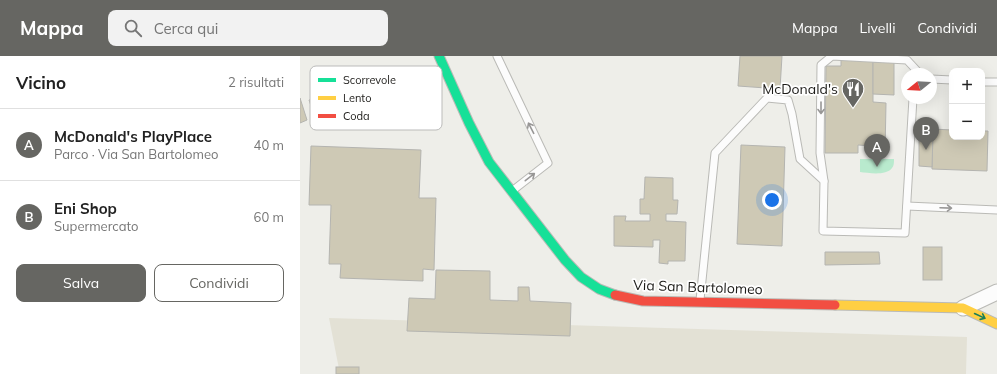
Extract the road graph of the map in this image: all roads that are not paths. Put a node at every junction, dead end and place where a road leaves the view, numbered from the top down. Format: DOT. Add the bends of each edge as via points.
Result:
graph roads {
  1 [pos="439,56"];
  2 [pos="497,56"];
  3 [pos="914,68"];
  4 [pos="937,79"];
  5 [pos="949,80"];
  6 [pos="985,82"];
  7 [pos="997,82"];
  8 [pos="913,104"];
  9 [pos="824,181"];
  10 [pos="511,192"];
  11 [pos="907,206"];
  12 [pos="997,210"];
  13 [pos="997,292"];
  14 [pos="700,302"];
  15 [pos="964,308"];
  16 [pos="997,324"];
  1 -- 10 [label="street, Via San Bartolomeo" via="489,162"];
  10 -- 2 [label="lane, one-way" via="548,163"];
  3 -- 9 [label="lane, one-way" via="907,60 832,56 821,65 820,153"];
  4 -- 5 [label="lane"];
  6 -- 7 [label="lane"];
  8 -- 11 [label="lane"];
  9 -- 11 [label="lane" via="823,231 905,232"];
  9 -- 14 [label="lane" via="800,159 788,100 767,98 715,153"];
  10 -- 14 [label="street, Via San Bartolomeo" via="565,260 581,277 599,289 643,301"];
  11 -- 12 [label="lane, one-way"];
  13 -- 15 [label="street"];
  14 -- 15 [label="street, Via San Bartolomeo"];
  15 -- 16 [label="street, one-way"];
}
